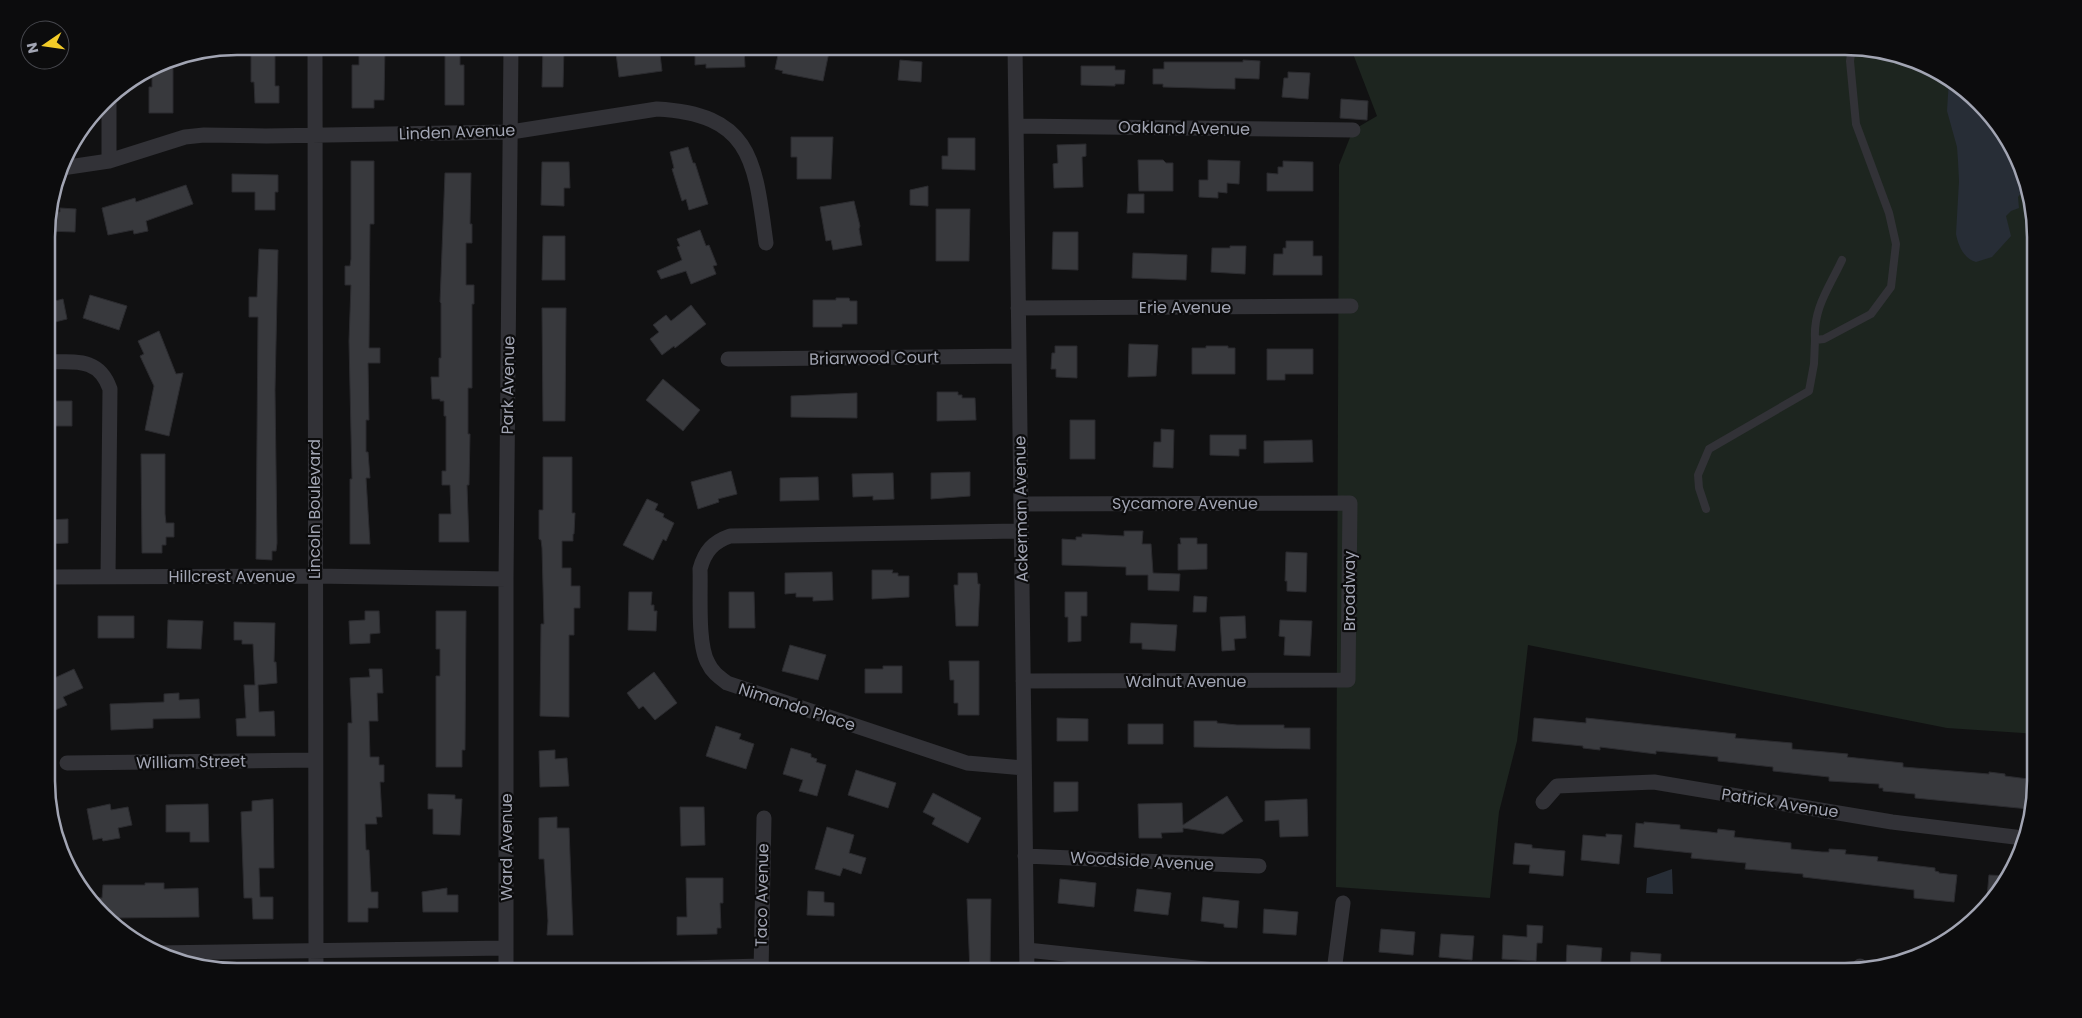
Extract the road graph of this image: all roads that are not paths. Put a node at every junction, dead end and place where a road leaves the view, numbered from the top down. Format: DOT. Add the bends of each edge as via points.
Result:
graph roads {
  1 [pos="315,55"];
  2 [pos="511,55"];
  3 [pos="1015,55"];
  4 [pos="1851,55"];
  5 [pos="109,107"];
  6 [pos="1016,126"];
  7 [pos="1353,130"];
  8 [pos="511,132"];
  9 [pos="315,135"];
  10 [pos="109,161"];
  11 [pos="69,167"];
  12 [pos="766,243"];
  13 [pos="1842,260"];
  14 [pos="1351,306"];
  15 [pos="1018,308"];
  16 [pos="1815,340"];
  17 [pos="1019,356"];
  18 [pos="728,359"];
  19 [pos="55,362"];
  20 [pos="1350,502"];
  21 [pos="1021,504"];
  22 [pos="1706,509"];
  23 [pos="1021,531"];
  24 [pos="108,576"];
  25 [pos="314,576"];
  26 [pos="55,577"];
  27 [pos="506,579"];
  28 [pos="1348,680"];
  29 [pos="1023,681"];
  30 [pos="506,723"];
  31 [pos="315,760"];
  32 [pos="67,763"];
  33 [pos="1024,768"];
  34 [pos="1543,802"];
  35 [pos="764,818"];
  36 [pos="2018,837"];
  37 [pos="1025,856"];
  38 [pos="1259,866"];
  39 [pos="1342,903"];
  40 [pos="506,948"];
  41 [pos="1026,950"];
  42 [pos="316,951"];
  43 [pos="177,953"];
  44 [pos="316,963"];
  45 [pos="506,963"];
  46 [pos="761,963"];
  47 [pos="1027,963"];
  48 [pos="1148,963"];
  49 [pos="1335,963"];
  1 -- 9 [label="street, Lincoln Boulevard"];
  2 -- 8 [label="street, Park Avenue"];
  3 -- 6 [label="street, Ackerman Avenue"];
  4 -- 16 [label="lane" via="1856,124 1889,213 1896,244 1891,287 1871,314 1824,339"];
  5 -- 10 [label="street"];
  6 -- 7 [label="street, Oakland Avenue"];
  6 -- 15 [label="street, Ackerman Avenue"];
  8 -- 9 [label="street, Linden Avenue"];
  8 -- 12 [label="street, Linden Avenue" via="657,109 699,115 733,133 741,143 758,190"];
  8 -- 27 [label="street, Park Avenue"];
  9 -- 10 [label="street, Linden Avenue" via="204,134"];
  9 -- 25 [label="street, Lincoln Boulevard"];
  10 -- 11 [label="street, Linden Avenue"];
  13 -- 16 [label="lane" via="1822,299 1814,324"];
  14 -- 15 [label="street, Erie Avenue"];
  15 -- 17 [label="street, Ackerman Avenue"];
  16 -- 22 [label="lane" via="1809,391 1709,449 1698,475"];
  17 -- 18 [label="street, Briarwood Court"];
  17 -- 21 [label="street, Ackerman Avenue"];
  19 -- 24 [label="street" via="90,364 100,370 110,389"];
  20 -- 21 [label="street, Sycamore Avenue"];
  20 -- 28 [label="street, Broadway"];
  21 -- 23 [label="street, Ackerman Avenue"];
  23 -- 29 [label="street, Ackerman Avenue"];
  23 -- 33 [label="street, Nimando Place" via="730,536 710,547 703,556 700,569 703,649 711,669 727,683 967,763"];
  24 -- 25 [label="street, Hillcrest Avenue"];
  24 -- 26 [label="street, Hillcrest Avenue"];
  25 -- 27 [label="street, Hillcrest Avenue"];
  25 -- 31 [label="street, Lincoln Boulevard"];
  27 -- 30 [label="street, Park Avenue"];
  28 -- 29 [label="street, Walnut Avenue"];
  29 -- 33 [label="street, Ackerman Avenue"];
  30 -- 40 [label="street, Ward Avenue"];
  31 -- 32 [label="street, William Street"];
  31 -- 42 [label="street, Lincoln Boulevard"];
  33 -- 37 [label="street, Ackerman Avenue"];
  34 -- 36 [label="street, Patrick Avenue" via="1557,786 1654,782 1892,822"];
  35 -- 46 [label="street, Taco Avenue"];
  37 -- 38 [label="street, Woodside Avenue"];
  37 -- 41 [label="street, Ackerman Avenue"];
  39 -- 49 [label="street"];
  40 -- 42 [label="street"];
  40 -- 45 [label="street, Ward Avenue"];
  41 -- 47 [label="street, Ackerman Avenue"];
  41 -- 48 [label="street"];
  42 -- 43 [label="street"];
  42 -- 44 [label="street, Lincoln Boulevard"];
}
